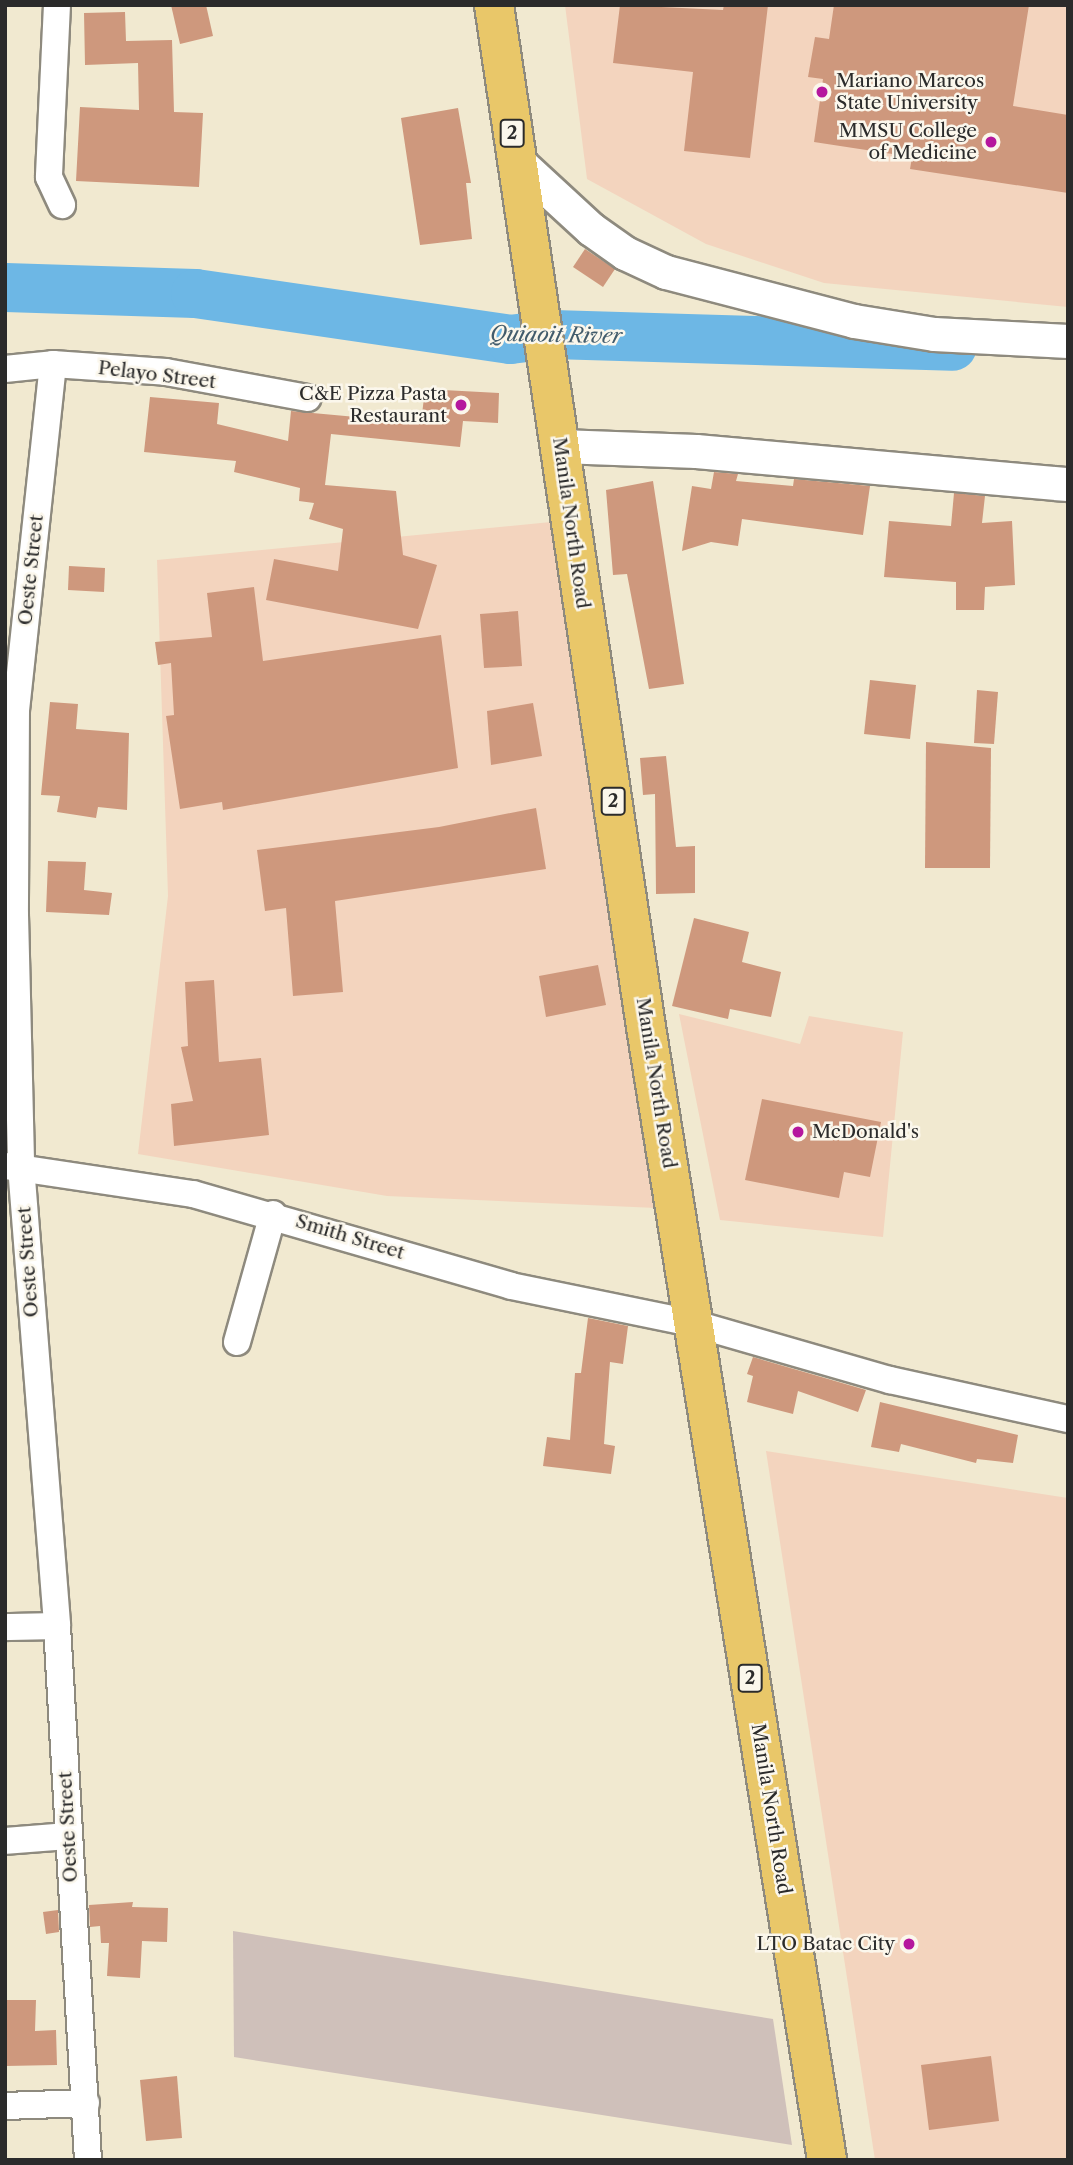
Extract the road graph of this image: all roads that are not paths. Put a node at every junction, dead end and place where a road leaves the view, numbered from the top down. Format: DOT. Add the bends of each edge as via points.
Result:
graph roads {
  1 [pos="57,5"];
  2 [pos="494,5"];
  3 [pos="516,160"];
  4 [pos="62,205"];
  5 [pos="1068,341"];
  6 [pos="53,364"];
  7 [pos="5,369"];
  8 [pos="307,398"];
  9 [pos="560,446"];
  10 [pos="1068,484"];
  11 [pos="10,915"];
  12 [pos="13,1166"];
  13 [pos="273,1214"];
  14 [pos="692,1323"];
  15 [pos="237,1342"];
  16 [pos="1068,1419"];
  17 [pos="57,1626"];
  18 [pos="5,1627"];
  19 [pos="68,1836"];
  20 [pos="5,1842"];
  21 [pos="86,2103"];
  22 [pos="5,2106"];
  23 [pos="88,2160"];
  24 [pos="827,2160"];
  1 -- 4 [label="street" via="50,177"];
  2 -- 3 [label="highway, Manila North Road / 2"];
  3 -- 5 [label="street" via="590,229 625,253 666,272 854,321 934,334"];
  3 -- 9 [label="highway, Manila North Road / 2"];
  6 -- 7 [label="street, Pelayo Street"];
  6 -- 8 [label="street, Pelayo Street" via="166,372"];
  6 -- 11 [label="street, Oeste Street" via="16,709"];
  9 -- 10 [label="street" via="696,451"];
  9 -- 14 [label="highway, Manila North Road / 2"];
  11 -- 12 [label="street, Oeste Street"];
  12 -- 13 [label="street, Smith Street" via="193,1194"];
  12 -- 17 [label="street, Oeste Street"];
  13 -- 14 [label="street, Smith Street" via="511,1286"];
  13 -- 15 [label="street"];
  14 -- 16 [label="street, Smith Street" via="890,1380"];
  14 -- 24 [label="highway, Manila North Road / 2"];
  17 -- 18 [label="street"];
  17 -- 19 [label="street, Oeste Street"];
  19 -- 20 [label="street"];
  19 -- 21 [label="street, Oeste Street"];
  21 -- 22 [label="street"];
  21 -- 23 [label="street, Oeste Street"];
}
